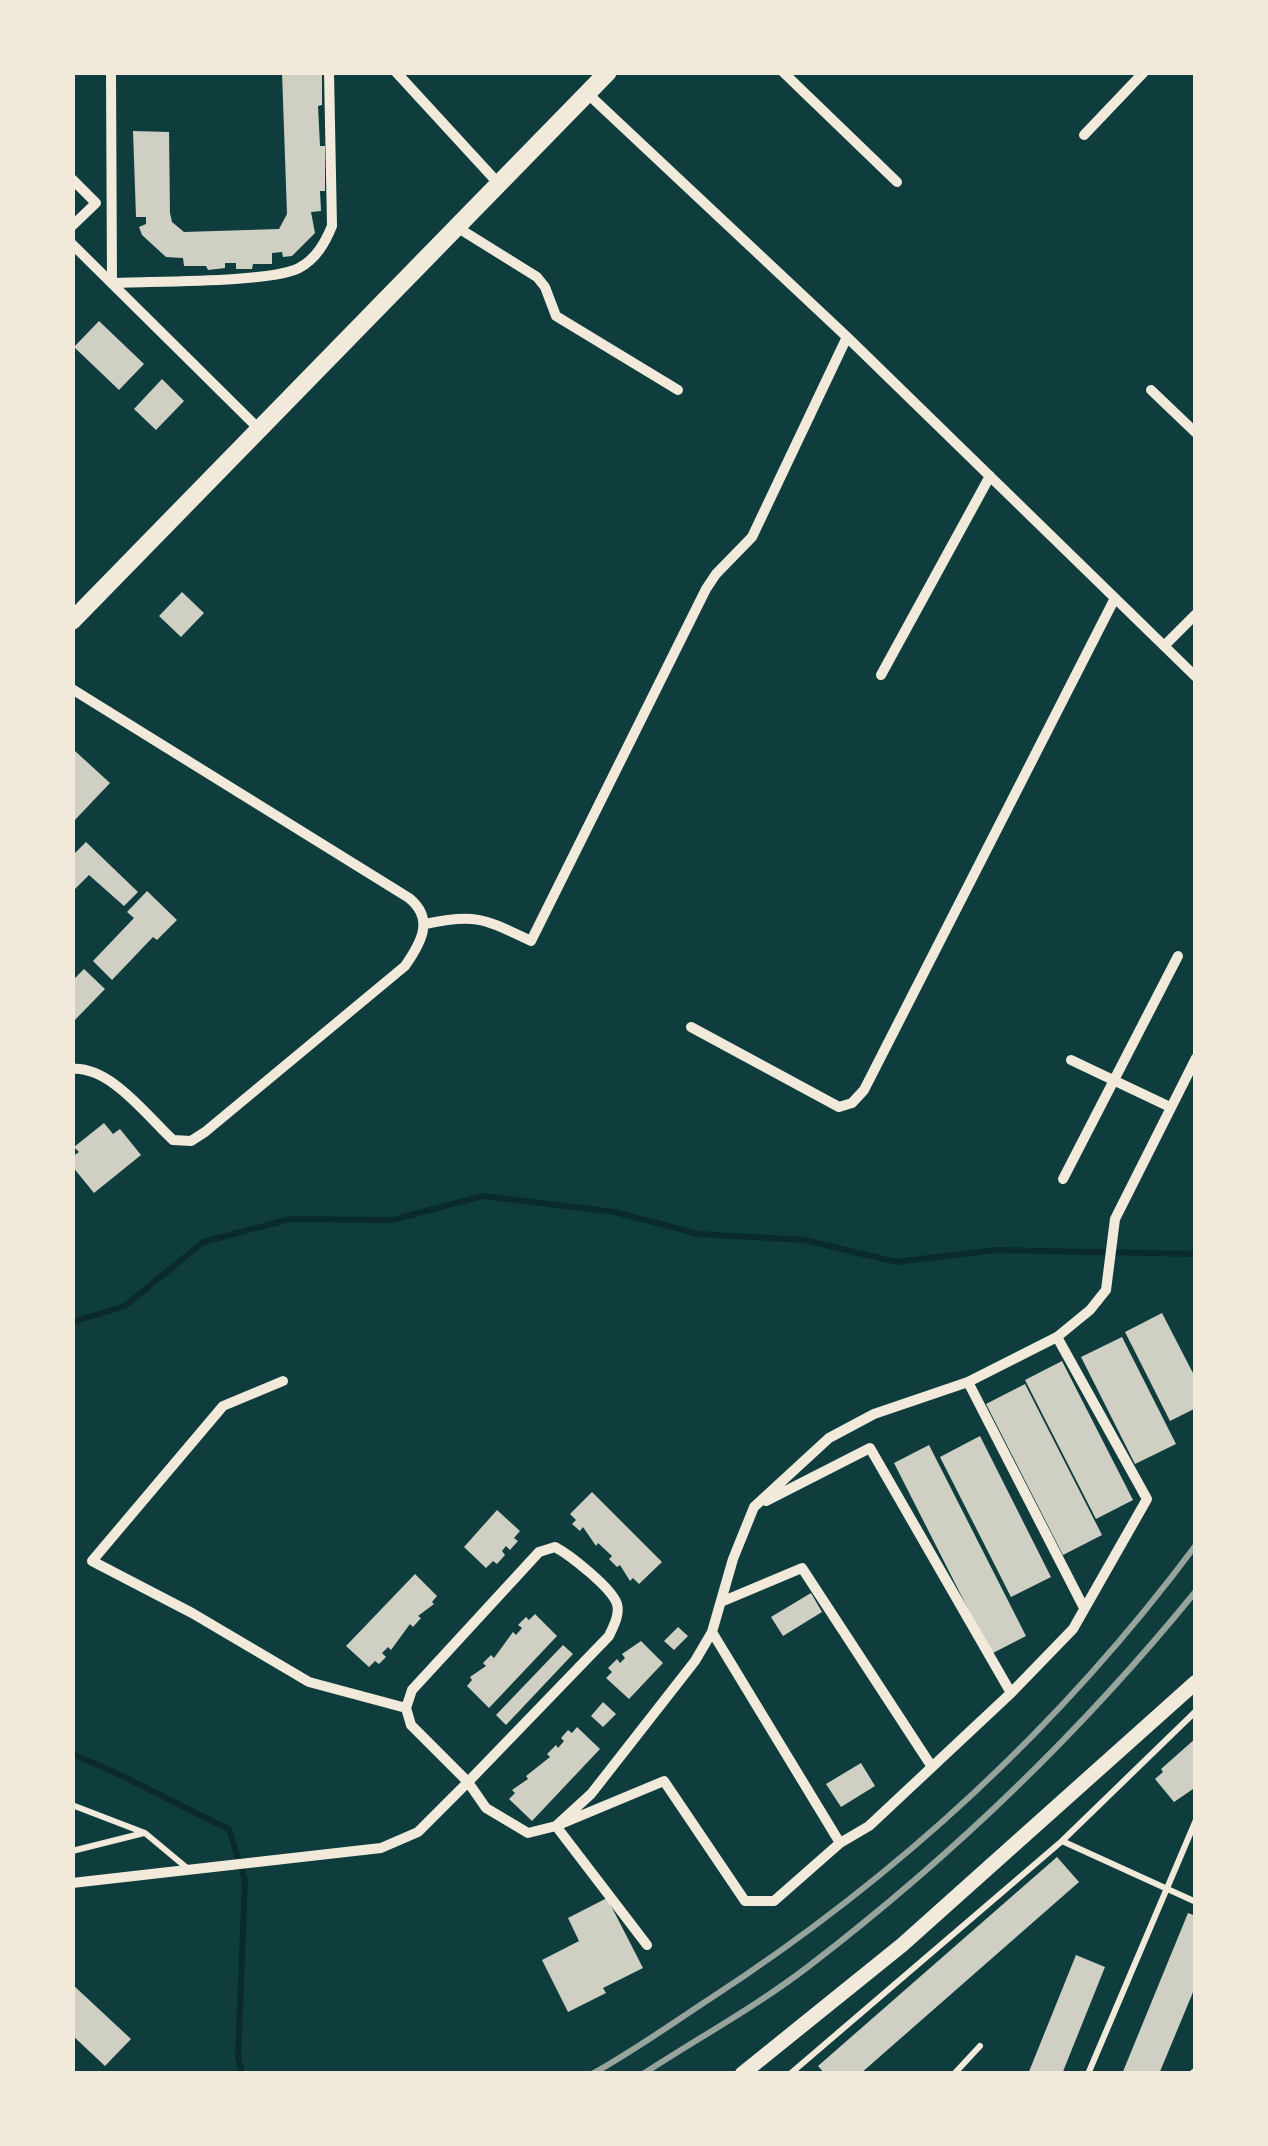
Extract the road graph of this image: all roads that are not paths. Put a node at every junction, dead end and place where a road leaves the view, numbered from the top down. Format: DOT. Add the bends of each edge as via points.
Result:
graph roads {
  1 [pos="111,72"];
  2 [pos="329,72"];
  3 [pos="396,72"];
  4 [pos="608,72"];
  5 [pos="783,72"];
  6 [pos="1144,72"];
  7 [pos="587,94"];
  8 [pos="1084,135"];
  9 [pos="72,179"];
  10 [pos="897,182"];
  11 [pos="498,183"];
  12 [pos="72,226"];
  13 [pos="455,226"];
  14 [pos="72,244"];
  15 [pos="112,282"];
  16 [pos="848,338"];
  17 [pos="678,390"];
  18 [pos="1152,390"];
  19 [pos="259,429"];
  20 [pos="1196,433"];
  21 [pos="990,476"];
  22 [pos="1115,598"];
  23 [pos="1196,614"];
  24 [pos="72,621"];
  25 [pos="1164,646"];
  26 [pos="881,675"];
  27 [pos="1196,677"];
  28 [pos="73,690"];
  29 [pos="425,924"];
  30 [pos="1178,956"];
  31 [pos="691,1027"];
  32 [pos="1196,1058"];
  33 [pos="1071,1060"];
  34 [pos="72,1070"];
  35 [pos="1114,1080"];
  36 [pos="1170,1108"];
  37 [pos="1063,1179"];
  38 [pos="1056,1338"];
  39 [pos="283,1381"];
  40 [pos="968,1382"];
  41 [pos="754,1507"];
  42 [pos="720,1602"];
  43 [pos="1084,1608"];
  44 [pos="712,1632"];
  45 [pos="1196,1682"];
  46 [pos="1011,1693"];
  47 [pos="406,1708"];
  48 [pos="1196,1711"];
  49 [pos="932,1767"];
  50 [pos="468,1782"];
  51 [pos="72,1805"];
  52 [pos="1196,1820"];
  53 [pos="556,1826"];
  54 [pos="145,1833"];
  55 [pos="1062,1841"];
  56 [pos="840,1843"];
  57 [pos="72,1852"];
  58 [pos="188,1869"];
  59 [pos="72,1883"];
  60 [pos="1165,1890"];
  61 [pos="1196,1902"];
  62 [pos="647,1945"];
  63 [pos="980,2046"];
  64 [pos="742,2074"];
  65 [pos="790,2074"];
  66 [pos="954,2074"];
  67 [pos="1088,2074"];
  1 -- 15 [label="street"];
  2 -- 15 [label="street" via="332,226 312,259 283,275"];
  3 -- 11 [label="street"];
  4 -- 7 [label="main road"];
  5 -- 10 [label="street"];
  6 -- 8 [label="street"];
  7 -- 11 [label="main road"];
  7 -- 16 [label="street"];
  9 -- 12 [label="street" via="96,203"];
  11 -- 13 [label="main road"];
  13 -- 17 [label="street" via="537,277 556,316"];
  13 -- 19 [label="main road"];
  14 -- 15 [label="street"];
  15 -- 19 [label="street"];
  16 -- 21 [label="street"];
  16 -- 29 [label="street" via="752,536 706,589 532,941 483,918"];
  18 -- 20 [label="street"];
  19 -- 24 [label="main road"];
  21 -- 22 [label="street"];
  21 -- 26 [label="street"];
  22 -- 25 [label="street"];
  22 -- 31 [label="street" via="852,1103 839,1107"];
  23 -- 25 [label="street"];
  25 -- 27 [label="street"];
  28 -- 29 [label="street" via="409,898"];
  29 -- 34 [label="street" via="405,966 190,1141 172,1140 103,1074"];
  30 -- 35 [label="street"];
  32 -- 36 [label="street"];
  33 -- 35 [label="street"];
  35 -- 36 [label="street"];
  35 -- 37 [label="street"];
  36 -- 38 [label="street" via="1115,1219 1106,1290"];
  38 -- 40 [label="street"];
  38 -- 43 [label="street" via="1147,1498"];
  39 -- 47 [label="street" via="223,1406 92,1562 309,1682"];
  40 -- 41 [label="street" via="874,1414 829,1438"];
  40 -- 43 [label="street"];
  41 -- 42 [label="street"];
  41 -- 46 [label="street" via="870,1448"];
  42 -- 44 [label="street"];
  42 -- 49 [label="street" via="802,1568"];
  43 -- 46 [label="street" via="1074,1629"];
  44 -- 53 [label="street" via="637,1739"];
  44 -- 56 [label="street"];
  45 -- 64 [label="main road" via="902,1945"];
  46 -- 49 [label="street"];
  47 -- 50 [label="street" via="411,1726"];
  47 -- 50 [label="street" via="412,1690 539,1552 555,1547 568,1554 606,1590 617,1604 609,1636"];
  48 -- 55 [label="lane"];
  49 -- 56 [label="street" via="870,1826"];
  50 -- 53 [label="street" via="486,1808 528,1833"];
  50 -- 58 [label="street" via="401,1842"];
  51 -- 54 [label="lane"];
  52 -- 60 [label="lane"];
  53 -- 56 [label="street" via="664,1781 745,1902 774,1901"];
  53 -- 62 [label="street"];
  54 -- 57 [label="lane"];
  54 -- 58 [label="lane"];
  55 -- 60 [label="lane"];
  55 -- 65 [label="lane"];
  58 -- 59 [label="street"];
  60 -- 61 [label="lane"];
  60 -- 67 [label="lane"];
  63 -- 66 [label="lane"];
}
